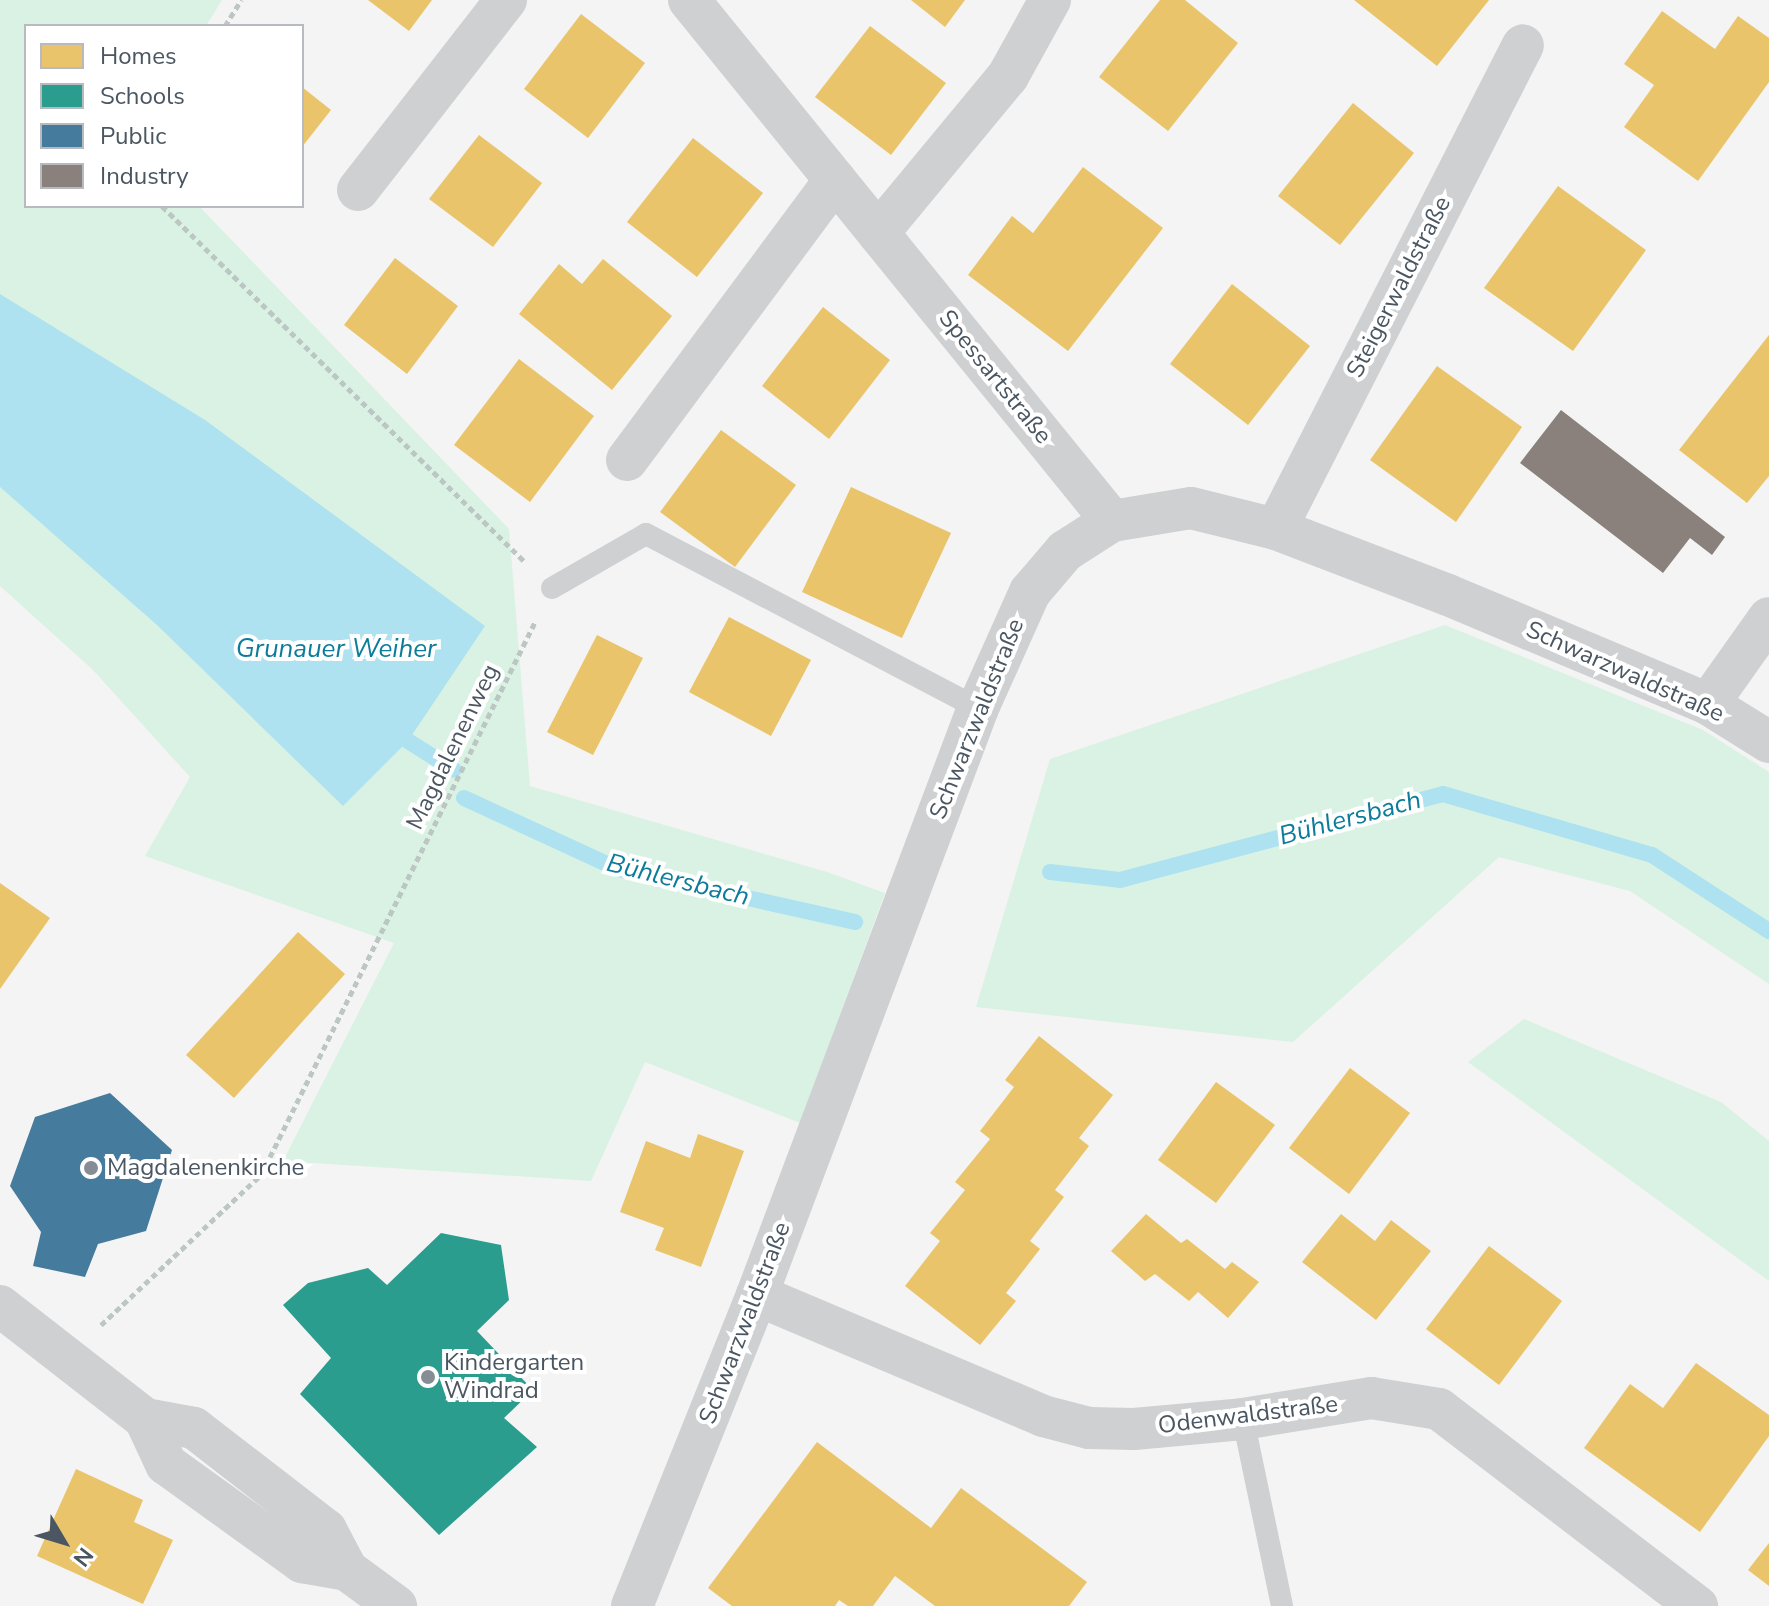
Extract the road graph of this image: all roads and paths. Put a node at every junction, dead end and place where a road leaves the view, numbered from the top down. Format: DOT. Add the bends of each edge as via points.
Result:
graph roads {
  1 [pos="241,0"];
  2 [pos="506,0"];
  3 [pos="689,0"];
  4 [pos="1050,0"];
  5 [pos="226,24"];
  6 [pos="1523,45"];
  7 [pos="835,180"];
  8 [pos="358,190"];
  9 [pos="164,208"];
  10 [pos="878,233"];
  11 [pos="627,460"];
  12 [pos="1112,521"];
  13 [pos="1276,529"];
  14 [pos="552,588"];
  15 [pos="1769,618"];
  16 [pos="1708,704"];
  17 [pos="978,708"];
  18 [pos="1769,742"];
  19 [pos="757,1295"];
  20 [pos="0,1306"];
  21 [pos="69,1356"];
  22 [pos="1243,1419"];
  23 [pos="396,1606"];
  24 [pos="632,1606"];
  25 [pos="1282,1606"];
  26 [pos="1697,1606"];
  1 -- 5 [label="path"];
  2 -- 8 [label="street"];
  3 -- 7 [label="street, Spessartstraße"];
  4 -- 10 [label="street" via="1008,76"];
  6 -- 13 [label="street, Steigerwaldstraße"];
  7 -- 10 [label="street, Spessartstraße"];
  7 -- 11 [label="street"];
  9 -- 14 [label="path"];
  10 -- 12 [label="street, Spessartstraße"];
  12 -- 13 [label="street, Schwarzwaldstraße" via="1191,508"];
  12 -- 17 [label="street, Schwarzwaldstraße" via="1065,551 1030,592"];
  13 -- 16 [label="street, Schwarzwaldstraße"];
  14 -- 17 [label="lane" via="646,534"];
  14 -- 21 [label="path, Magdalenenweg" via="261,1175"];
  15 -- 16 [label="street"];
  16 -- 18 [label="street, Schwarzwaldstraße"];
  17 -- 19 [label="street, Schwarzwaldstraße"];
  19 -- 22 [label="street, Odenwaldstraße" via="1043,1416 1089,1428"];
  19 -- 24 [label="street, Schwarzwaldstraße"];
  20 -- 21 [label="street"];
  21 -- 23 [label="street" via="145,1419 194,1428 326,1530 347,1570"];
  22 -- 25 [label="lane"];
  22 -- 26 [label="street, Odenwaldstraße" via="1371,1398 1439,1409"];
}
